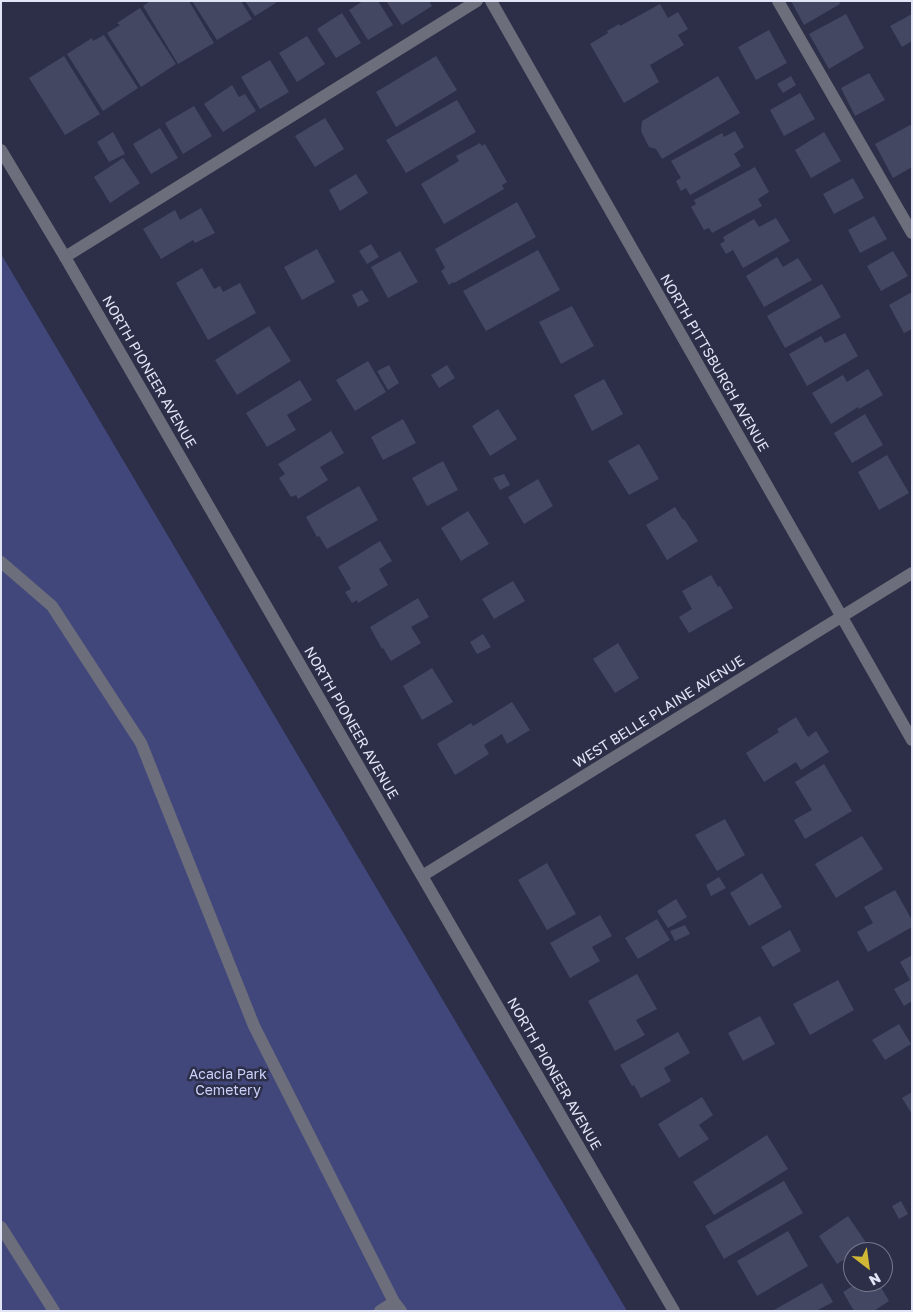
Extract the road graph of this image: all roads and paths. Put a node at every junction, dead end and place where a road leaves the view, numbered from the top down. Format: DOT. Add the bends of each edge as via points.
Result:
graph roads {
  1 [pos="476,1"];
  2 [pos="491,1"];
  3 [pos="778,1"];
  4 [pos="1,150"];
  5 [pos="912,233"];
  6 [pos="65,257"];
  7 [pos="1,562"];
  8 [pos="912,573"];
  9 [pos="841,616"];
  10 [pos="912,740"];
  11 [pos="422,876"];
  12 [pos="1,1226"];
  13 [pos="397,1306"];
  14 [pos="54,1311"];
  15 [pos="380,1311"];
  16 [pos="674,1311"];
  1 -- 6 [label="street"];
  2 -- 9 [label="street, NORTH PITTSBURGH AVENUE"];
  3 -- 5 [label="street"];
  4 -- 6 [label="street, NORTH PIONEER AVENUE"];
  6 -- 11 [label="street, NORTH PIONEER AVENUE"];
  7 -- 13 [label="street" via="52,606 142,743 254,1026"];
  8 -- 9 [label="street, WEST BELLE PLAINE AVENUE"];
  9 -- 10 [label="street, NORTH PITTSBURGH AVENUE"];
  9 -- 11 [label="street, WEST BELLE PLAINE AVENUE"];
  11 -- 16 [label="street, NORTH PIONEER AVENUE"];
  12 -- 14 [label="street"];
  13 -- 15 [label="street"];
}
